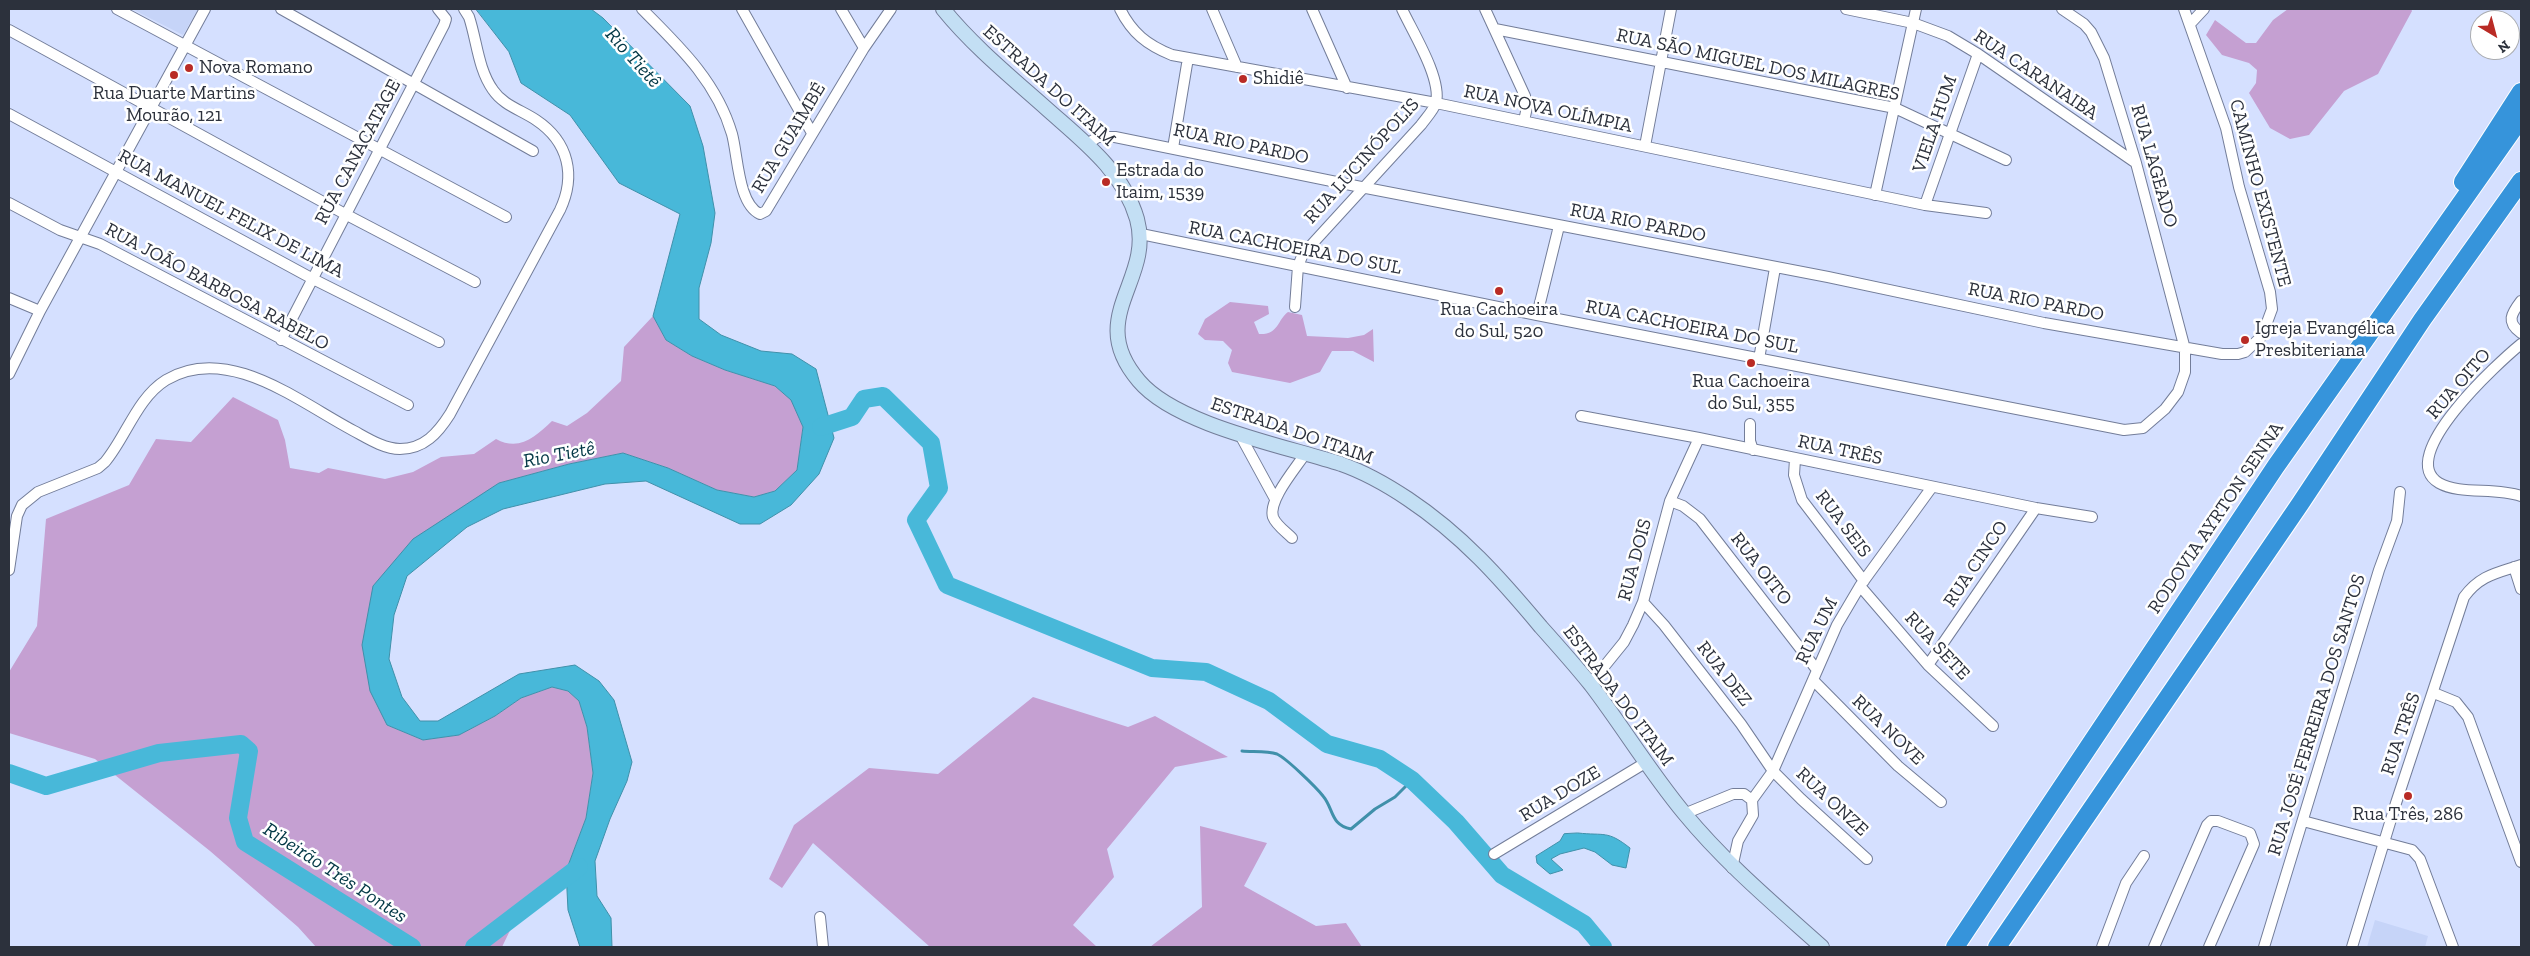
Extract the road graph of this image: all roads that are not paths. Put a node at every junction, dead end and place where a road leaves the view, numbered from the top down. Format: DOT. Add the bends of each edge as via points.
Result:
graph roads {
  1 [pos="117,9"];
  2 [pos="205,9"];
  3 [pos="281,9"];
  4 [pos="438,9"];
  5 [pos="464,9"];
  6 [pos="642,9"];
  7 [pos="742,9"];
  8 [pos="841,9"];
  9 [pos="891,9"];
  10 [pos="943,9"];
  11 [pos="1120,9"];
  12 [pos="1212,9"];
  13 [pos="1312,9"];
  14 [pos="1402,9"];
  15 [pos="1485,9"];
  16 [pos="1672,9"];
  17 [pos="1846,9"];
  18 [pos="1916,9"];
  19 [pos="2062,9"];
  20 [pos="2184,9"];
  21 [pos="2204,9"];
  22 [pos="1913,23"];
  23 [pos="2190,24"];
  24 [pos="1495,29"];
  25 [pos="9,30"];
  26 [pos="186,45"];
  27 [pos="864,48"];
  28 [pos="1978,54"];
  29 [pos="1188,58"];
  30 [pos="1661,62"];
  31 [pos="1237,67"];
  32 [pos="414,83"];
  33 [pos="1347,88"];
  34 [pos="2521,92"];
  35 [pos="1436,103"];
  36 [pos="1895,108"];
  37 [pos="151,109"];
  38 [pos="9,114"];
  39 [pos="2521,118"];
  40 [pos="1524,121"];
  41 [pos="812,133"];
  42 [pos="1950,134"];
  43 [pos="1087,144"];
  44 [pos="1645,146"];
  45 [pos="1173,148"];
  46 [pos="379,150"];
  47 [pos="533,151"];
  48 [pos="2006,160"];
  49 [pos="2136,163"];
  50 [pos="116,172"];
  51 [pos="2521,182"];
  52 [pos="1362,187"];
  53 [pos="1875,195"];
  54 [pos="9,202"];
  55 [pos="1925,205"];
  56 [pos="1986,213"];
  57 [pos="345,214"];
  58 [pos="506,217"];
  59 [pos="1559,226"];
  60 [pos="1141,234"];
  61 [pos="80,237"];
  62 [pos="1298,266"];
  63 [pos="1775,268"];
  64 [pos="2417,269"];
  65 [pos="312,279"];
  66 [pos="476,282"];
  67 [pos="9,298"];
  68 [pos="2521,301"];
  69 [pos="1295,307"];
  70 [pos="40,311"];
  71 [pos="1538,315"];
  72 [pos="2517,330"];
  73 [pos="281,340"];
  74 [pos="439,342"];
  75 [pos="2521,344"];
  76 [pos="2185,349"];
  77 [pos="1759,358"];
  78 [pos="9,374"];
  79 [pos="408,405"];
  80 [pos="1582,416"];
  81 [pos="1750,424"];
  82 [pos="1239,433"];
  83 [pos="1699,438"];
  84 [pos="1753,450"];
  85 [pos="1305,454"];
  86 [pos="1795,458"];
  87 [pos="1932,487"];
  88 [pos="2400,492"];
  89 [pos="2521,496"];
  90 [pos="1275,500"];
  91 [pos="1670,501"];
  92 [pos="2036,508"];
  93 [pos="2092,516"];
  94 [pos="1292,538"];
  95 [pos="2517,566"];
  96 [pos="9,570"];
  97 [pos="1862,583"];
  98 [pos="2521,589"];
  99 [pos="1643,602"];
  100 [pos="1928,665"];
  101 [pos="1817,670"];
  102 [pos="1813,680"];
  103 [pos="1590,684"];
  104 [pos="2434,693"];
  105 [pos="1993,726"];
  106 [pos="1645,763"];
  107 [pos="1773,771"];
  108 [pos="1752,800"];
  109 [pos="1941,802"];
  110 [pos="1684,814"];
  111 [pos="2303,821"];
  112 [pos="2386,843"];
  113 [pos="1494,854"];
  114 [pos="2144,856"];
  115 [pos="1867,859"];
  116 [pos="2521,862"];
  117 [pos="1732,868"];
  118 [pos="820,917"];
  119 [pos="823,947"];
  120 [pos="1822,947"];
  121 [pos="1955,947"];
  122 [pos="1997,947"];
  123 [pos="2102,947"];
  124 [pos="2154,947"];
  125 [pos="2208,947"];
  126 [pos="2264,947"];
  127 [pos="2352,947"];
  128 [pos="2453,947"];
  1 -- 26 [label="street"];
  2 -- 26 [label="street"];
  3 -- 32 [label="street"];
  4 -- 32 [label="street, RUA CANACATAGE" via="446,19"];
  5 -- 96 [label="street" via="492,89 501,100 537,121 553,136 567,162 570,177 560,210 439,432 430,440 414,446 389,448 268,383 229,368 188,370 166,380 154,390 98,468 28,498 17,516"];
  6 -- 41 [label="street, RUA GUAIMBÉ" via="685,52 710,85 732,134 743,192 756,212 766,211"];
  7 -- 41 [label="street"];
  8 -- 27 [label="street"];
  9 -- 27 [label="street, RUA GUAIMBÉ"];
  10 -- 43 [label="street, ESTRADA DO ITAIM" via="987,56"];
  11 -- 29 [label="street, RUA NOVA OLÍMPIA" via="1133,32 1142,40 1172,55"];
  12 -- 31 [label="street"];
  13 -- 33 [label="street"];
  14 -- 35 [label="street" via="1432,74"];
  15 -- 24 [label="street"];
  16 -- 30 [label="street"];
  17 -- 22 [label="street, RUA CARANAIBA"];
  18 -- 22 [label="street"];
  19 -- 49 [label="street, RUA LAGEADO" via="2084,24 2099,44"];
  20 -- 23 [label="street, CAMINHO EXISTENTE"];
  21 -- 23 [label="street"];
  22 -- 28 [label="street, RUA CARANAIBA" via="1948,36"];
  22 -- 36 [label="street"];
  23 -- 76 [label="street, CAMINHO EXISTENTE" via="2226,128 2272,309 2262,336 2245,352 2222,354"];
  24 -- 30 [label="street, RUA SÃO MIGUEL DOS MILAGRES"];
  24 -- 40 [label="street" via="1525,96"];
  25 -- 37 [label="street"];
  26 -- 37 [label="street"];
  26 -- 46 [label="street"];
  27 -- 41 [label="street, RUA GUAIMBÉ"];
  28 -- 42 [label="street, VIELA HUM"];
  28 -- 49 [label="street, RUA CARANAIBA"];
  29 -- 31 [label="street, RUA NOVA OLÍMPIA"];
  29 -- 45 [label="street"];
  30 -- 36 [label="street, RUA SÃO MIGUEL DOS MILAGRES"];
  30 -- 44 [label="street"];
  31 -- 33 [label="street, RUA NOVA OLÍMPIA"];
  32 -- 46 [label="street, RUA CANACATAGE"];
  32 -- 47 [label="street"];
  33 -- 35 [label="street, RUA NOVA OLÍMPIA"];
  34 -- 64 [label="highway" via="2450,205"];
  35 -- 40 [label="street, RUA NOVA OLÍMPIA"];
  35 -- 52 [label="street, RUA LUCINÓPOLIS" via="1420,125"];
  36 -- 42 [label="street, RUA SÃO MIGUEL DOS MILAGRES"];
  36 -- 53 [label="street"];
  37 -- 50 [label="street"];
  37 -- 57 [label="street"];
  38 -- 50 [label="street, RUA MANUEL FELIX DE LIMA"];
  39 -- 64 [label="highway, RODOVIA AYRTON SENNA"];
  40 -- 44 [label="street, RUA NOVA OLÍMPIA"];
  42 -- 48 [label="street, RUA SÃO MIGUEL DOS MILAGRES"];
  42 -- 55 [label="street, VIELA HUM"];
  43 -- 45 [label="street, RUA RIO PARDO" via="1106,136"];
  43 -- 60 [label="street, ESTRADA DO ITAIM" via="1123,186"];
  44 -- 53 [label="street, RUA NOVA OLÍMPIA"];
  45 -- 52 [label="street, RUA RIO PARDO"];
  46 -- 57 [label="street, RUA CANACATAGE"];
  46 -- 58 [label="street"];
  49 -- 76 [label="street, RUA LAGEADO"];
  50 -- 61 [label="street"];
  50 -- 65 [label="street, RUA MANUEL FELIX DE LIMA"];
  51 -- 122 [label="highway" via="2422,320"];
  52 -- 59 [label="street, RUA RIO PARDO"];
  52 -- 62 [label="street, RUA LUCINÓPOLIS" via="1303,254"];
  53 -- 55 [label="street, RUA NOVA OLÍMPIA"];
  54 -- 61 [label="street, RUA JOÃO BARBOSA RABELO" via="60,230"];
  55 -- 56 [label="street, RUA NOVA OLÍMPIA"];
  57 -- 65 [label="street, RUA CANACATAGE"];
  57 -- 66 [label="street"];
  59 -- 63 [label="street, RUA RIO PARDO"];
  59 -- 71 [label="street"];
  60 -- 62 [label="street, RUA CACHOEIRA DO SUL"];
  60 -- 82 [label="street, ESTRADA DO ITAIM" via="1139,256 1116,324 1122,357 1140,383 1158,399 1188,416"];
  61 -- 70 [label="street"];
  61 -- 73 [label="street, RUA JOÃO BARBOSA RABELO" via="100,244"];
  62 -- 69 [label="street"];
  62 -- 71 [label="street, RUA CACHOEIRA DO SUL"];
  63 -- 76 [label="street, RUA RIO PARDO"];
  63 -- 77 [label="street"];
  64 -- 121 [label="highway, RODOVIA AYRTON SENNA" via="2276,466"];
  65 -- 73 [label="street, RUA CANACATAGE"];
  65 -- 74 [label="street, RUA MANUEL FELIX DE LIMA"];
  67 -- 70 [label="street"];
  68 -- 72 [label="street" via="2512,313 2511,321"];
  70 -- 78 [label="street"];
  71 -- 77 [label="street, RUA CACHOEIRA DO SUL"];
  73 -- 79 [label="street, RUA JOÃO BARBOSA RABELO"];
  75 -- 89 [label="street, RUA OITO" via="2484,378 2441,428 2426,461 2431,478 2446,486 2499,490"];
  76 -- 77 [label="street, RUA CACHOEIRA DO SUL" via="2186,372 2178,392 2165,409 2143,428 2124,430"];
  80 -- 83 [label="street, RUA TRÊS"];
  81 -- 84 [label="street"];
  82 -- 85 [label="street, ESTRADA DO ITAIM"];
  82 -- 90 [label="street"];
  83 -- 84 [label="street, RUA TRÊS"];
  83 -- 91 [label="street, RUA DOIS"];
  84 -- 86 [label="street, RUA TRÊS"];
  85 -- 90 [label="street"];
  85 -- 103 [label="street, ESTRADA DO ITAIM" via="1368,475 1443,524 1489,565"];
  86 -- 87 [label="street, RUA TRÊS"];
  86 -- 97 [label="street, RUA SEIS" via="1794,475 1802,500"];
  87 -- 92 [label="street, RUA TRÊS"];
  87 -- 97 [label="street, RUA UM"];
  88 -- 111 [label="street, RUA JOSÉ FERREIRA DOS SANTOS" via="2397,521 2379,570"];
  90 -- 94 [label="street" via="1273,517"];
  91 -- 99 [label="street, RUA DOIS"];
  91 -- 101 [label="street, RUA OITO" via="1700,519"];
  92 -- 93 [label="street, RUA TRÊS"];
  92 -- 100 [label="street, RUA CINCO"];
  95 -- 98 [label="street"];
  95 -- 104 [label="street, RUA TRÊS" via="2483,577 2464,597"];
  97 -- 100 [label="street, RUA SETE"];
  97 -- 101 [label="street, RUA UM" via="1837,625"];
  99 -- 103 [label="street, RUA DOIS" via="1624,642"];
  99 -- 107 [label="street, RUA DEZ" via="1741,724"];
  100 -- 105 [label="street, RUA SETE"];
  101 -- 102 [label="street, RUA UM"];
  102 -- 107 [label="street, RUA UM"];
  102 -- 109 [label="street, RUA NOVE" via="1898,766"];
  103 -- 106 [label="street, ESTRADA DO ITAIM"];
  104 -- 112 [label="street, RUA TRÊS" via="2396,803"];
  104 -- 116 [label="street" via="2456,702 2468,717"];
  106 -- 110 [label="street, ESTRADA DO ITAIM"];
  106 -- 113 [label="street, RUA DOZE"];
  107 -- 108 [label="street, RUA UM"];
  107 -- 115 [label="street, RUA ONZE"];
  108 -- 110 [label="street" via="1744,794 1733,794"];
  108 -- 117 [label="street, RUA UM" via="1753,815 1738,841"];
  110 -- 117 [label="street, ESTRADA DO ITAIM"];
  111 -- 112 [label="street"];
  111 -- 126 [label="street, RUA JOSÉ FERREIRA DOS SANTOS"];
  112 -- 127 [label="street, RUA TRÊS"];
  112 -- 128 [label="street" via="2412,850 2420,859"];
  114 -- 123 [label="street" via="2126,883"];
  117 -- 120 [label="street, ESTRADA DO ITAIM"];
  118 -- 119 [label="street"];
  124 -- 125 [label="street" via="2207,825 2218,821 2250,833 2254,844"];
}
